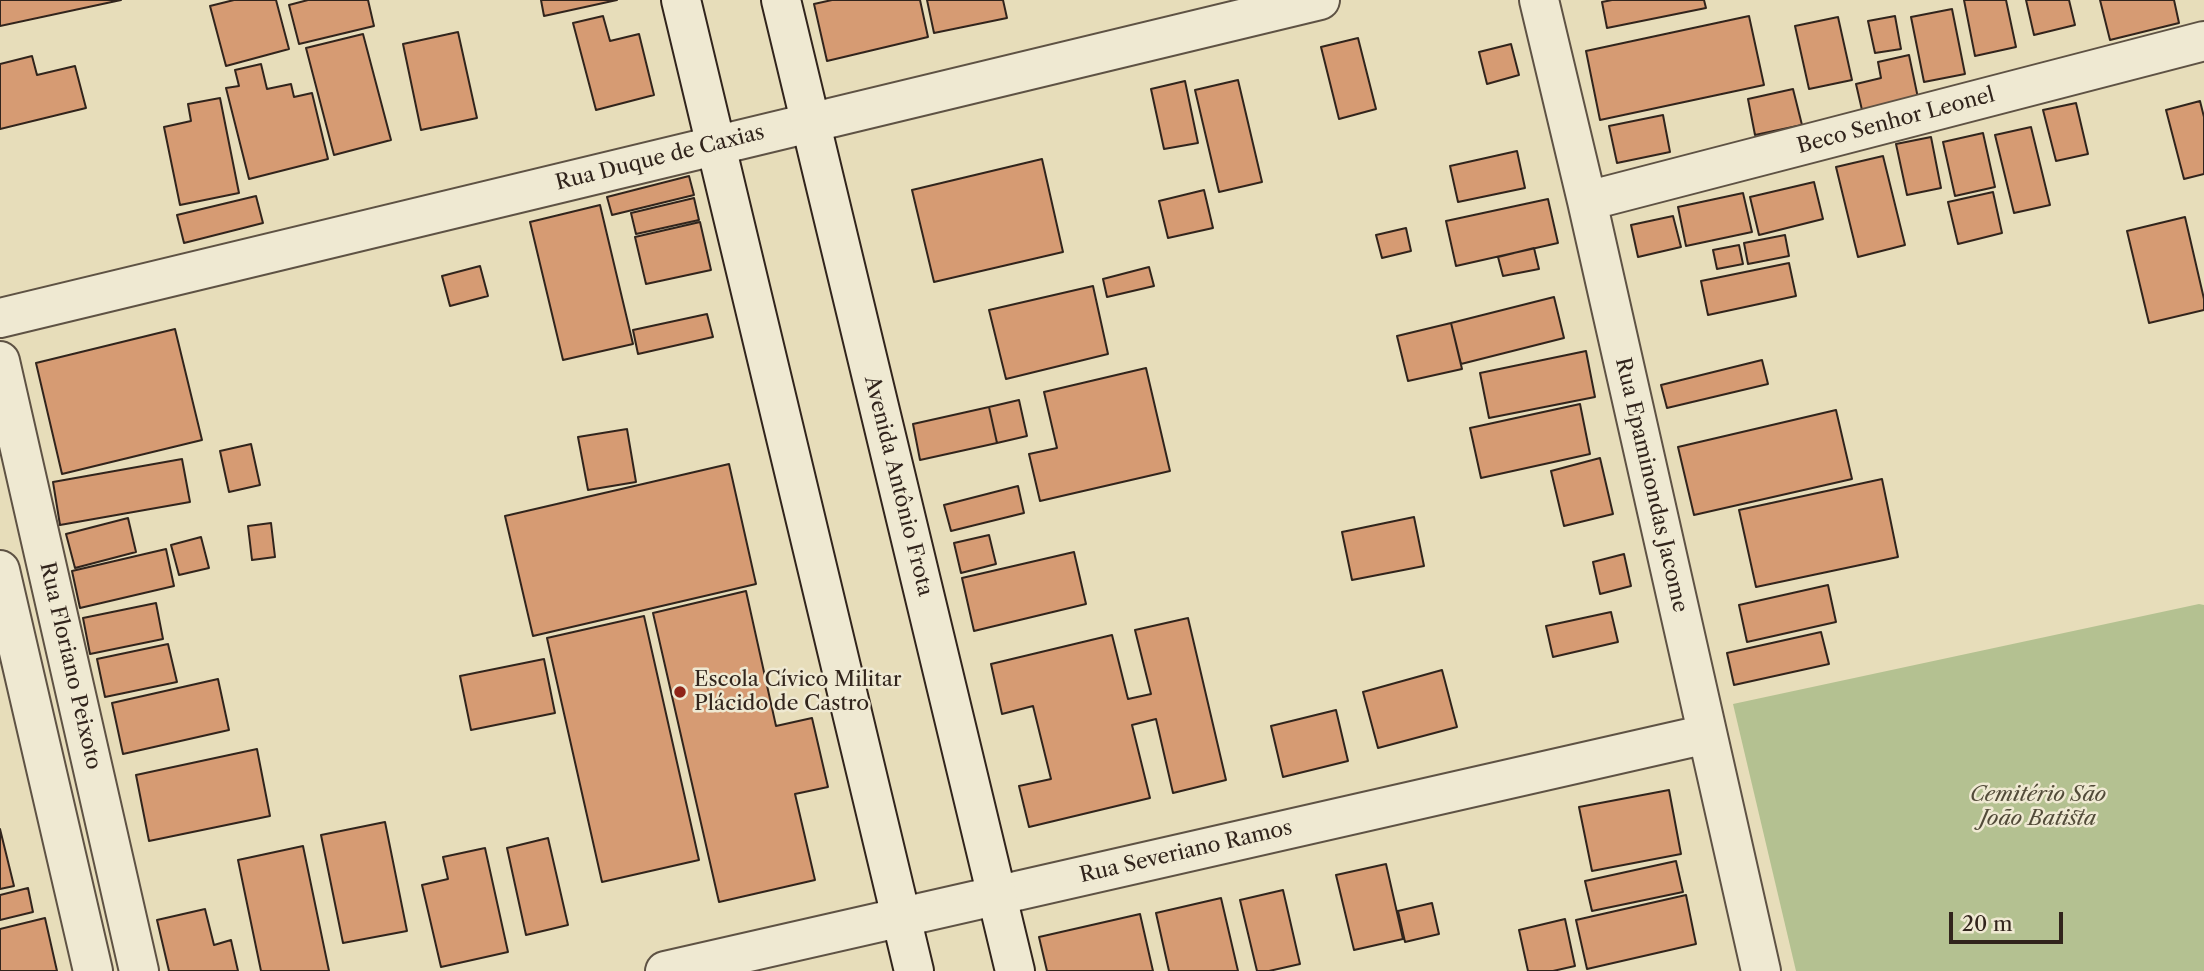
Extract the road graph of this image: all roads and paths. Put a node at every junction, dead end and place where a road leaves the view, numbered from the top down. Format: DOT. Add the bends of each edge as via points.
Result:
graph roads {
  1 [pos="681,0"];
  2 [pos="781,0"];
  3 [pos="1320,0"];
  4 [pos="1539,0"];
  5 [pos="2204,41"];
  6 [pos="810,122"];
  7 [pos="717,145"];
  8 [pos="1587,201"];
  9 [pos="0,318"];
  10 [pos="0,361"];
  11 [pos="0,569"];
  12 [pos="1707,734"];
  13 [pos="997,895"];
  14 [pos="901,917"];
  15 [pos="93,971"];
  16 [pos="139,971"];
  17 [pos="665,971"];
  18 [pos="914,971"];
  19 [pos="1015,971"];
  20 [pos="1760,971"];
  1 -- 7 [label="street"];
  2 -- 6 [label="street, Avenida Antônio Frota"];
  3 -- 6 [label="street, Rua Duque de Caxias"];
  4 -- 8 [label="street, Rua Epaminondas Jacome"];
  5 -- 8 [label="street, Beco Senhor Leonel"];
  6 -- 7 [label="street, Rua Duque de Caxias"];
  6 -- 13 [label="street, Avenida Antônio Frota"];
  7 -- 9 [label="street, Rua Duque de Caxias"];
  7 -- 14 [label="street"];
  8 -- 12 [label="street, Rua Epaminondas Jacome"];
  10 -- 16 [label="street, Rua Floriano Peixoto"];
  11 -- 15 [label="street"];
  12 -- 13 [label="street, Rua Severiano Ramos"];
  12 -- 20 [label="street, Rua Epaminondas Jacome"];
  13 -- 14 [label="street, Rua Severiano Ramos"];
  13 -- 19 [label="street, Avenida Antônio Frota"];
  14 -- 17 [label="street, Rua Severiano Ramos"];
  14 -- 18 [label="street"];
}
